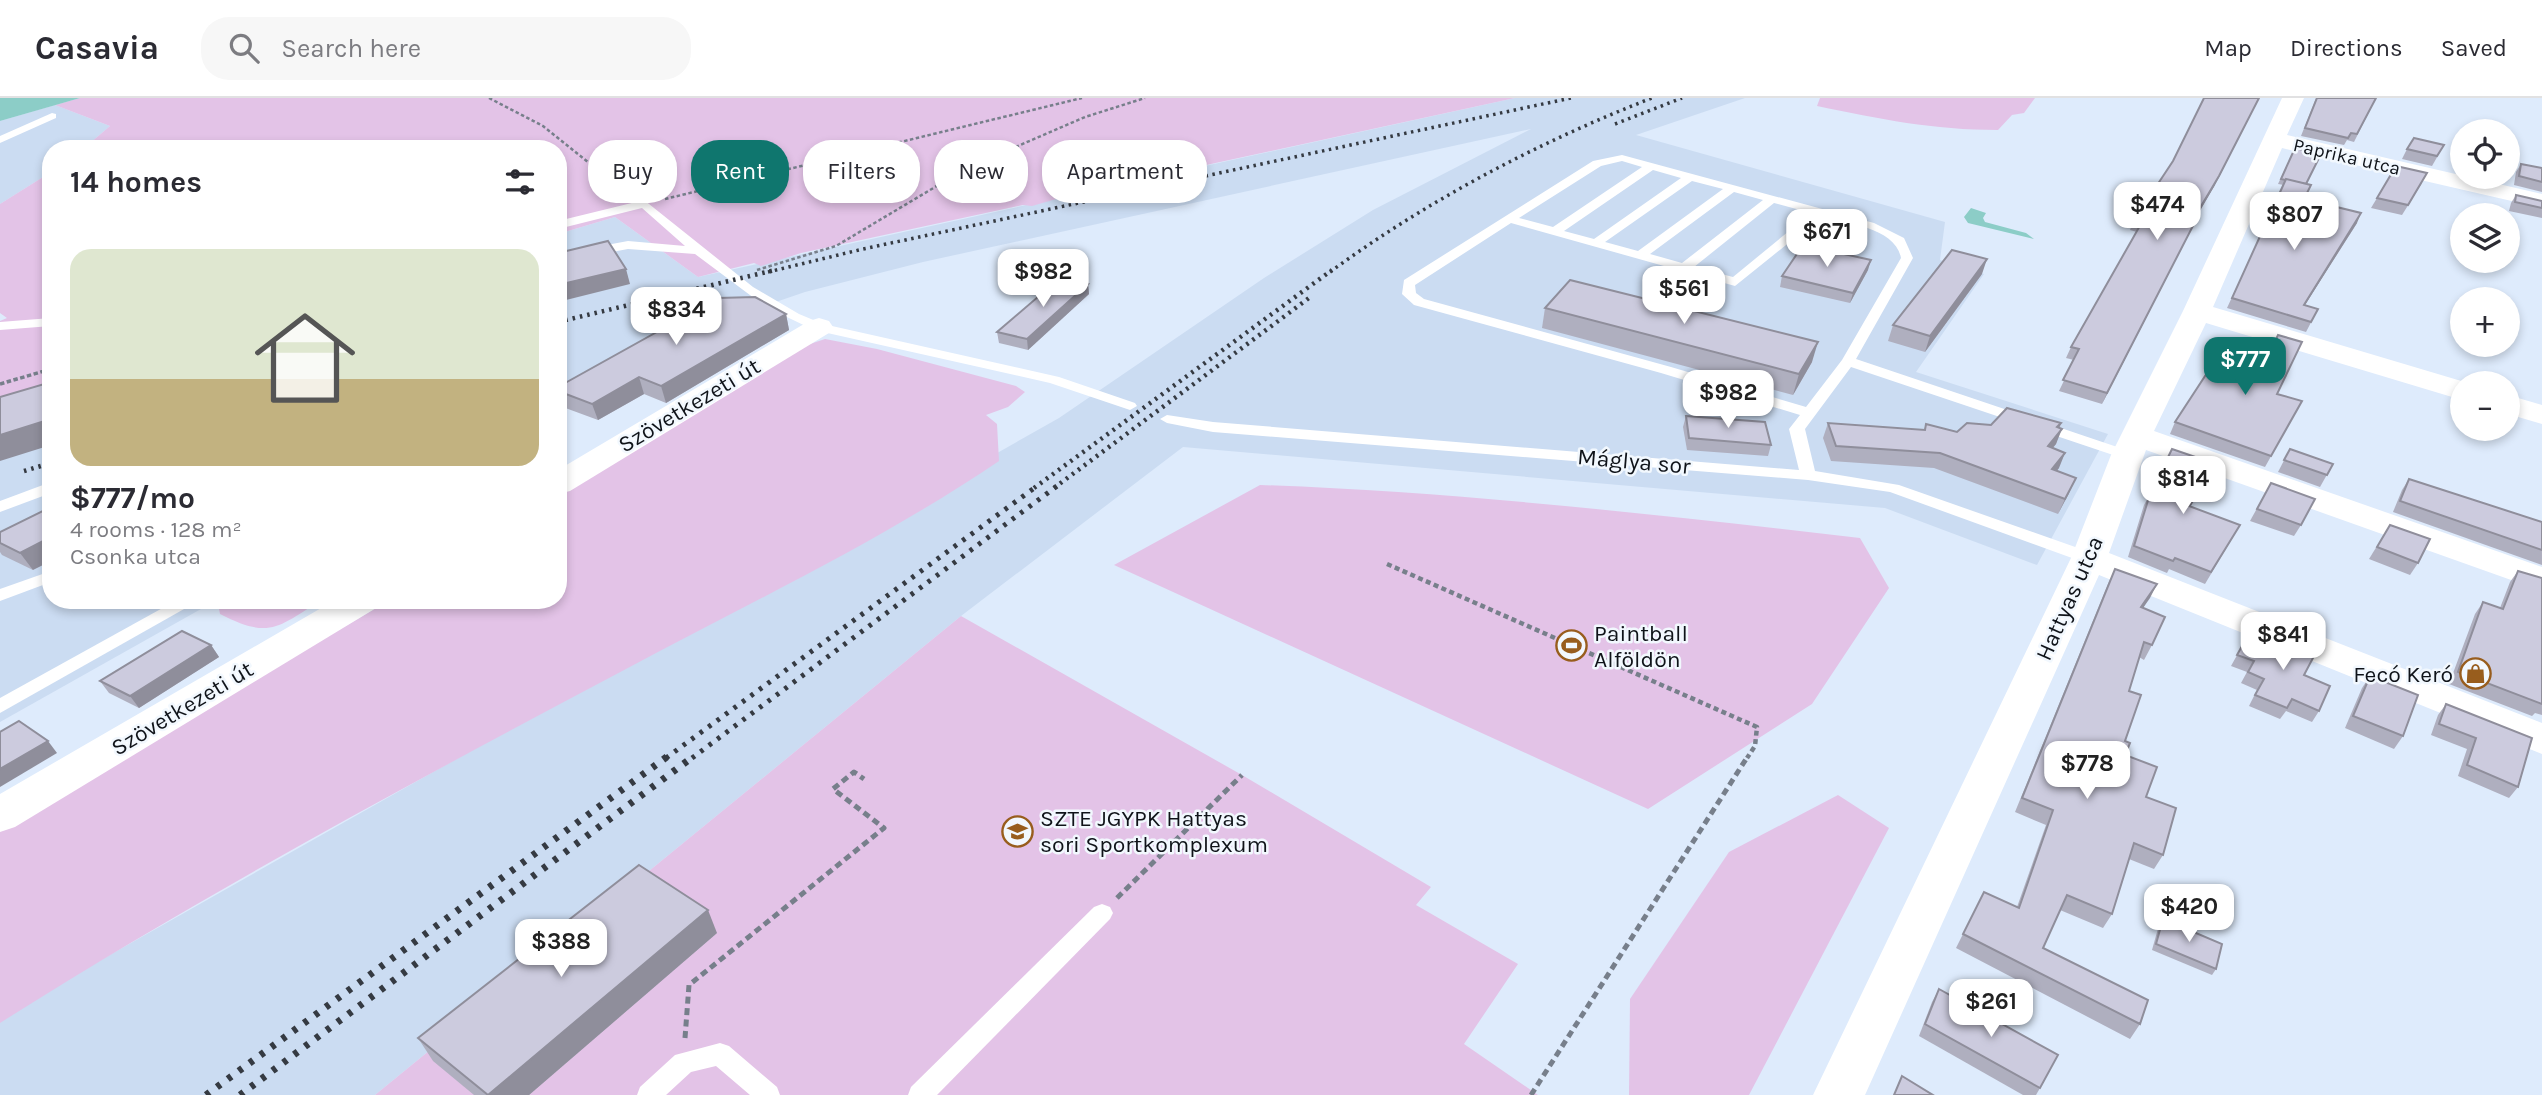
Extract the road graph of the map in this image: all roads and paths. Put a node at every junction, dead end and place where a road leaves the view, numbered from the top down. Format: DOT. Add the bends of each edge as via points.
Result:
graph roads {
  1 [pos="489,98"];
  2 [pos="1082,98"];
  3 [pos="1145,98"];
  4 [pos="2293,98"];
  5 [pos="52,116"];
  6 [pos="2274,139"];
  7 [pos="0,140"];
  8 [pos="561,140"];
  9 [pos="567,144"];
  10 [pos="1651,166"];
  11 [pos="1690,177"];
  12 [pos="1732,188"];
  13 [pos="1772,199"];
  14 [pos="2542,201"];
  15 [pos="644,204"];
  16 [pos="1820,212"];
  17 [pos="1509,219"];
  18 [pos="567,223"];
  19 [pos="1554,232"];
  20 [pos="1596,243"];
  21 [pos="699,251"];
  22 [pos="567,256"];
  23 [pos="1640,256"];
  24 [pos="1684,268"];
  25 [pos="732,276"];
  26 [pos="2197,311"];
  27 [pos="42,323"];
  28 [pos="0,326"];
  29 [pos="819,327"];
  30 [pos="1848,361"];
  31 [pos="42,372"];
  32 [pos="0,384"];
  33 [pos="2450,387"];
  34 [pos="1130,406"];
  35 [pos="2520,408"];
  36 [pos="1809,413"];
  37 [pos="2542,415"];
  38 [pos="1167,419"];
  39 [pos="2132,445"];
  40 [pos="1808,475"];
  41 [pos="567,479"];
  42 [pos="42,491"];
  43 [pos="0,507"];
  44 [pos="2090,558"];
  45 [pos="1387,564"];
  46 [pos="42,579"];
  47 [pos="2542,580"];
  48 [pos="0,595"];
  49 [pos="175,609"];
  50 [pos="348,609"];
  51 [pos="0,706"];
  52 [pos="2542,739"];
  53 [pos="1242,775"];
  54 [pos="864,779"];
  55 [pos="0,815"];
  56 [pos="1102,913"];
  57 [pos="684,1063"];
  58 [pos="649,1095"];
  59 [pos="768,1095"];
  60 [pos="920,1095"];
  61 [pos="1531,1095"];
  62 [pos="1839,1095"];
  1 -- 8 [label="path"];
  2 -- 15 [label="path"];
  3 -- 25 [label="path" via="1072,122 967,168 836,246"];
  4 -- 6 [label="street, Hattyas utca"];
  5 -- 7 [label="lane"];
  6 -- 14 [label="street, Paprika utca"];
  6 -- 26 [label="street, Hattyas utca"];
  9 -- 15 [label="path"];
  10 -- 11 [label="lane"];
  10 -- 17 [label="lane" via="1622,158 1597,163"];
  10 -- 19 [label="lane"];
  11 -- 12 [label="lane"];
  11 -- 20 [label="lane"];
  12 -- 13 [label="lane"];
  12 -- 23 [label="lane"];
  13 -- 16 [label="lane"];
  13 -- 24 [label="lane"];
  15 -- 18 [label="lane"];
  15 -- 21 [label="lane"];
  16 -- 24 [label="lane" via="1735,282"];
  16 -- 30 [label="lane" via="1888,233 1907,248 1907,258"];
  17 -- 19 [label="lane"];
  17 -- 36 [label="lane" via="1409,283 1409,294 1419,302"];
  19 -- 20 [label="lane"];
  20 -- 23 [label="lane"];
  21 -- 22 [label="lane" via="628,245"];
  21 -- 25 [label="lane"];
  23 -- 24 [label="lane"];
  25 -- 29 [label="lane" via="777,310"];
  26 -- 33 [label="street"];
  26 -- 39 [label="street, Hattyas utca"];
  27 -- 28 [label="lane"];
  29 -- 34 [label="lane" via="1054,380"];
  29 -- 41 [label="street, Szövetkezeti út"];
  30 -- 36 [label="lane"];
  30 -- 39 [label="lane"];
  31 -- 32 [label="path"];
  35 -- 37 [label="street"];
  36 -- 40 [label="lane" via="1797,429"];
  38 -- 40 [label="lane, Máglya sor" via="1213,427"];
  39 -- 44 [label="street, Hattyas utca"];
  39 -- 47 [label="street"];
  40 -- 44 [label="lane, Máglya sor" via="1893,488"];
  42 -- 43 [label="lane"];
  44 -- 52 [label="street"];
  44 -- 62 [label="street, Hattyas utca"];
  45 -- 61 [label="path" via="1757,727 1755,746"];
  46 -- 48 [label="lane"];
  49 -- 51 [label="lane"];
  50 -- 55 [label="street, Szövetkezeti út"];
  53 -- 56 [label="path"];
  54 -- 57 [label="path" via="854,772 832,789 884,828 689,985"];
  56 -- 60 [label="lane"];
  57 -- 58 [label="lane"];
  57 -- 59 [label="lane" via="720,1054"];
}
